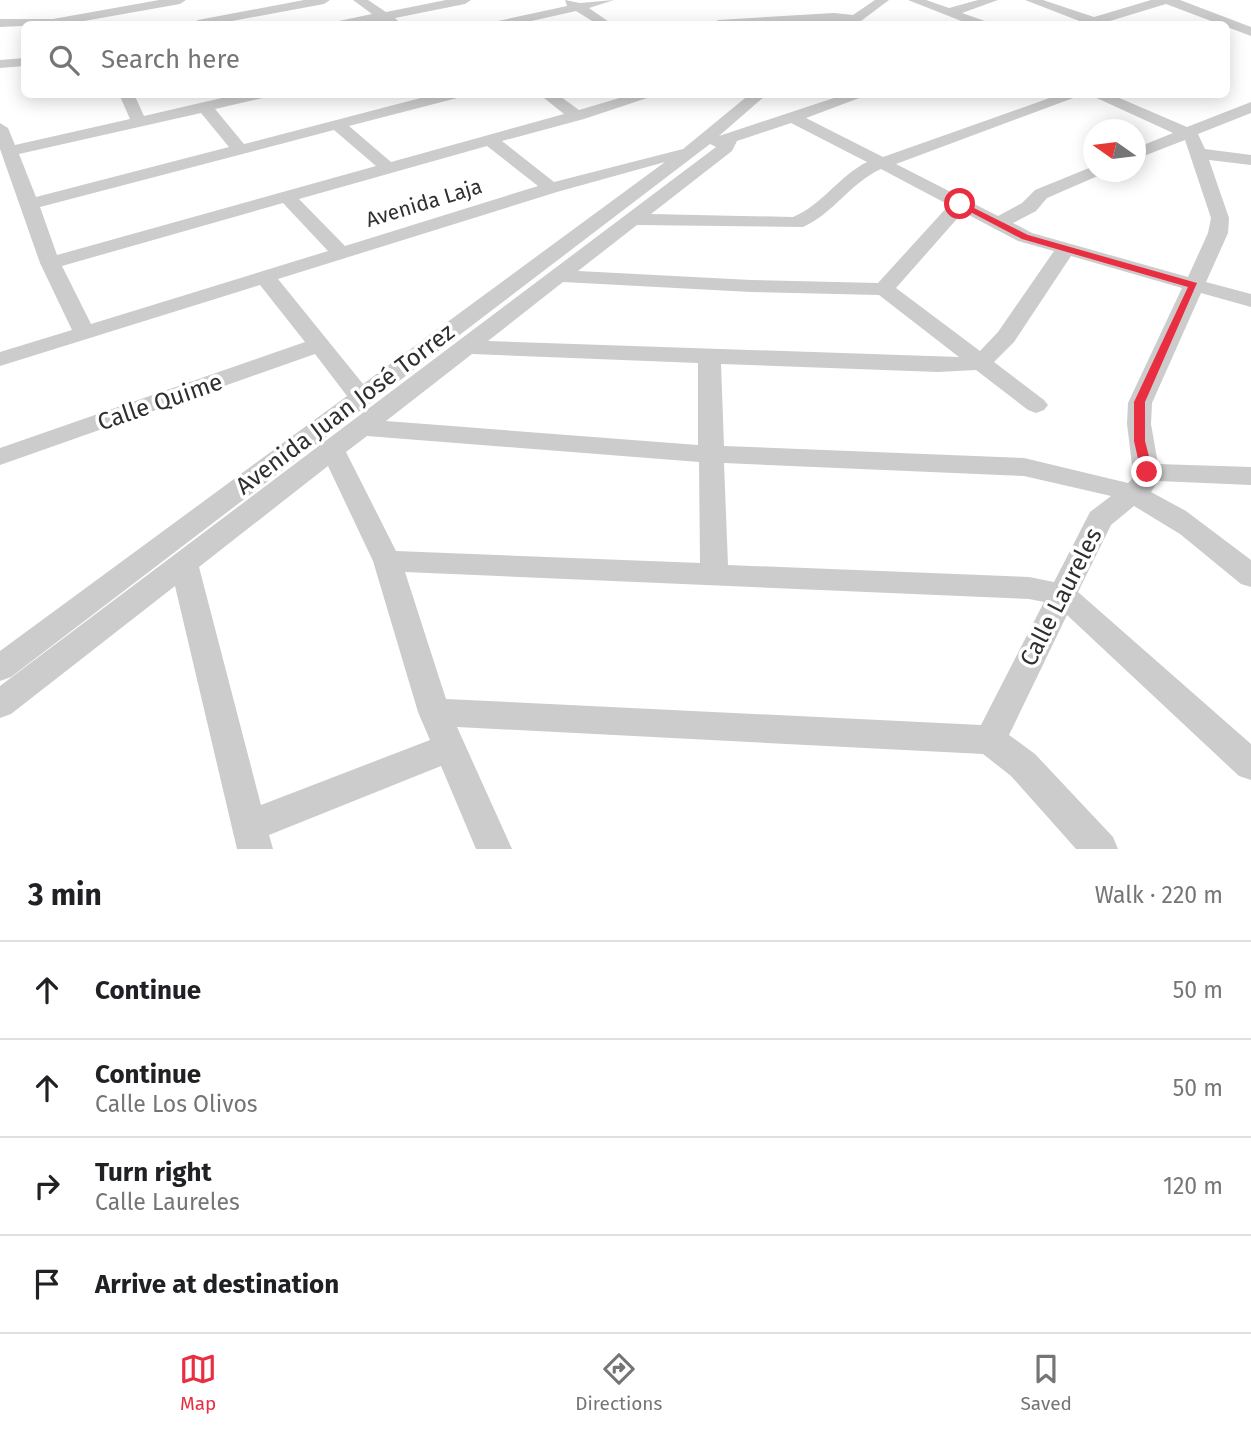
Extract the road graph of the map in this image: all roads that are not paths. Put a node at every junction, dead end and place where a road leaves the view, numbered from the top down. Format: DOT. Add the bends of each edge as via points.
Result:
graph roads {
  1 [pos="324,0"];
  2 [pos="359,0"];
  3 [pos="465,0"];
  4 [pos="566,0"];
  5 [pos="608,0"];
  6 [pos="847,0"];
  7 [pos="883,0"];
  8 [pos="914,0"];
  9 [pos="992,0"];
  10 [pos="1031,0"];
  11 [pos="1158,1"];
  12 [pos="579,7"];
  13 [pos="185,11"];
  14 [pos="948,13"];
  15 [pos="383,16"];
  16 [pos="75,21"];
  17 [pos="359,21"];
  18 [pos="390,21"];
  19 [pos="516,21"];
  20 [pos="600,21"];
  21 [pos="750,21"];
  22 [pos="836,21"];
  23 [pos="851,21"];
  24 [pos="852,21"];
  25 [pos="971,21"];
  26 [pos="1086,21"];
  27 [pos="1097,21"];
  28 [pos="1216,21"];
  29 [pos="0,23"];
  30 [pos="21,23"];
  31 [pos="1230,26"];
  32 [pos="1251,33"];
  33 [pos="1230,42"];
  34 [pos="0,58"];
  35 [pos="21,62"];
  36 [pos="0,64"];
  37 [pos="128,98"];
  38 [pos="244,98"];
  39 [pos="428,98"];
  40 [pos="552,98"];
  41 [pos="639,98"];
  42 [pos="755,98"];
  43 [pos="851,98"];
  44 [pos="1066,98"];
  45 [pos="1105,98"];
  46 [pos="205,107"];
  47 [pos="1251,107"];
  48 [pos="578,116"];
  49 [pos="792,117"];
  50 [pos="139,121"];
  51 [pos="338,125"];
  52 [pos="1188,132"];
  53 [pos="3,137"];
  54 [pos="732,138"];
  55 [pos="490,140"];
  56 [pos="239,149"];
  57 [pos="691,150"];
  58 [pos="1146,150"];
  59 [pos="1200,154"];
  60 [pos="1248,161"];
  61 [pos="884,162"];
  62 [pos="388,168"];
  63 [pos="9,173"];
  64 [pos="1083,177"];
  65 [pos="551,188"];
  66 [pos="286,197"];
  67 [pos="30,204"];
  68 [pos="960,204"];
  69 [pos="631,219"];
  70 [pos="997,224"];
  71 [pos="1065,250"];
  72 [pos="340,252"];
  73 [pos="50,263"];
  74 [pos="264,276"];
  75 [pos="558,276"];
  76 [pos="1193,285"];
  77 [pos="884,289"];
  78 [pos="1251,301"];
  79 [pos="85,332"];
  80 [pos="319,345"];
  81 [pos="464,347"];
  82 [pos="709,358"];
  83 [pos="0,359"];
  84 [pos="981,363"];
  85 [pos="361,397"];
  86 [pos="1036,405"];
  87 [pos="359,427"];
  88 [pos="332,448"];
  89 [pos="710,454"];
  90 [pos="0,457"];
  91 [pos="1147,472"];
  92 [pos="1251,476"];
  93 [pos="1131,495"];
  94 [pos="387,561"];
  95 [pos="184,564"];
  96 [pos="714,574"];
  97 [pos="1251,576"];
  98 [pos="1061,594"];
  99 [pos="0,668"];
  100 [pos="0,704"];
  101 [pos="434,712"];
  102 [pos="990,740"];
  103 [pos="451,747"];
  104 [pos="1251,765"];
  105 [pos="252,838"];
  106 [pos="494,849"];
  107 [pos="1100,849"];
  1 -- 13 [label="street"];
  2 -- 15 [label="street"];
  3 -- 15 [label="street"];
  4 -- 12 [label="street"];
  5 -- 12 [label="street"];
  6 -- 23 [label="street"];
  7 -- 24 [label="street"];
  8 -- 14 [label="street"];
  9 -- 14 [label="street"];
  10 -- 26 [label="street"];
  11 -- 27 [label="street"];
  11 -- 28 [label="street"];
  12 -- 19 [label="street"];
  12 -- 20 [label="street"];
  13 -- 16 [label="street"];
  14 -- 25 [label="street"];
  15 -- 17 [label="street"];
  15 -- 18 [label="street"];
  21 -- 22 [label="street" via="759,16"];
  29 -- 30 [label="street"];
  31 -- 32 [label="street"];
  32 -- 33 [label="street"];
  34 -- 35 [label="street"];
  35 -- 36 [label="street"];
  37 -- 50 [label="street"];
  38 -- 46 [label="street"];
  39 -- 51 [label="street"];
  40 -- 48 [label="street"];
  41 -- 48 [label="street"];
  42 -- 57 [label="street, Avenida Juan José Torrez"];
  43 -- 49 [label="street, Avenida Laja"];
  44 -- 61 [label="street"];
  45 -- 52 [label="street"];
  46 -- 50 [label="street"];
  46 -- 56 [label="street"];
  47 -- 52 [label="street"];
  48 -- 55 [label="street"];
  49 -- 54 [label="street, Avenida Laja"];
  49 -- 61 [label="street"];
  50 -- 53 [label="street"];
  51 -- 56 [label="street"];
  51 -- 62 [label="street"];
  52 -- 58 [label="street"];
  52 -- 59 [label="street"];
  53 -- 63 [label="street"];
  54 -- 57 [label="street, Avenida Laja"];
  54 -- 69 [label="street"];
  55 -- 62 [label="street"];
  55 -- 65 [label="street"];
  56 -- 67 [label="street"];
  57 -- 65 [label="street, Avenida Laja"];
  57 -- 85 [label="street, Avenida Juan José Torrez"];
  59 -- 60 [label="street"];
  59 -- 76 [label="street" via="1220,218 1219,233"];
  61 -- 68 [label="street"];
  61 -- 69 [label="street" via="861,172 814,215 796,223"];
  62 -- 66 [label="street"];
  63 -- 67 [label="street"];
  64 -- 70 [label="street" via="1041,194 1029,207"];
  65 -- 72 [label="street, Avenida Laja"];
  66 -- 72 [label="street"];
  66 -- 73 [label="street"];
  67 -- 73 [label="street"];
  68 -- 70 [label="street"];
  68 -- 77 [label="street"];
  69 -- 75 [label="street"];
  70 -- 71 [label="street"];
  71 -- 76 [label="street"];
  71 -- 84 [label="street" via="1006,337"];
  72 -- 74 [label="street, Avenida Laja"];
  73 -- 79 [label="street"];
  74 -- 79 [label="street, Avenida Laja"];
  74 -- 80 [label="street"];
  75 -- 77 [label="street"];
  75 -- 81 [label="street"];
  76 -- 78 [label="street"];
  76 -- 91 [label="street" via="1140,402 1139,441"];
  77 -- 84 [label="street"];
  79 -- 83 [label="street, Avenida Laja"];
  80 -- 85 [label="street"];
  80 -- 90 [label="street, Calle Quime"];
  81 -- 82 [label="street"];
  81 -- 87 [label="street"];
  82 -- 84 [label="street"];
  82 -- 89 [label="street"];
  84 -- 86 [label="street"];
  85 -- 99 [label="street, Avenida Juan José Torrez"];
  87 -- 88 [label="street"];
  87 -- 89 [label="street"];
  88 -- 94 [label="street"];
  88 -- 95 [label="street"];
  89 -- 93 [label="street" via="1024,467"];
  89 -- 96 [label="street"];
  91 -- 92 [label="street"];
  91 -- 93 [label="street, Calle Laureles" via="1145,483"];
  93 -- 97 [label="street" via="1177,519"];
  93 -- 98 [label="street, Calle Laureles" via="1100,519"];
  94 -- 96 [label="street"];
  94 -- 101 [label="street"];
  95 -- 100 [label="street"];
  95 -- 105 [label="street"];
  96 -- 98 [label="street" via="1029,588"];
  98 -- 102 [label="street, Calle Laureles"];
  98 -- 104 [label="street"];
  101 -- 102 [label="street"];
  101 -- 103 [label="street"];
  102 -- 107 [label="street" via="1023,765"];
  103 -- 105 [label="street"];
  103 -- 106 [label="street"];
}
